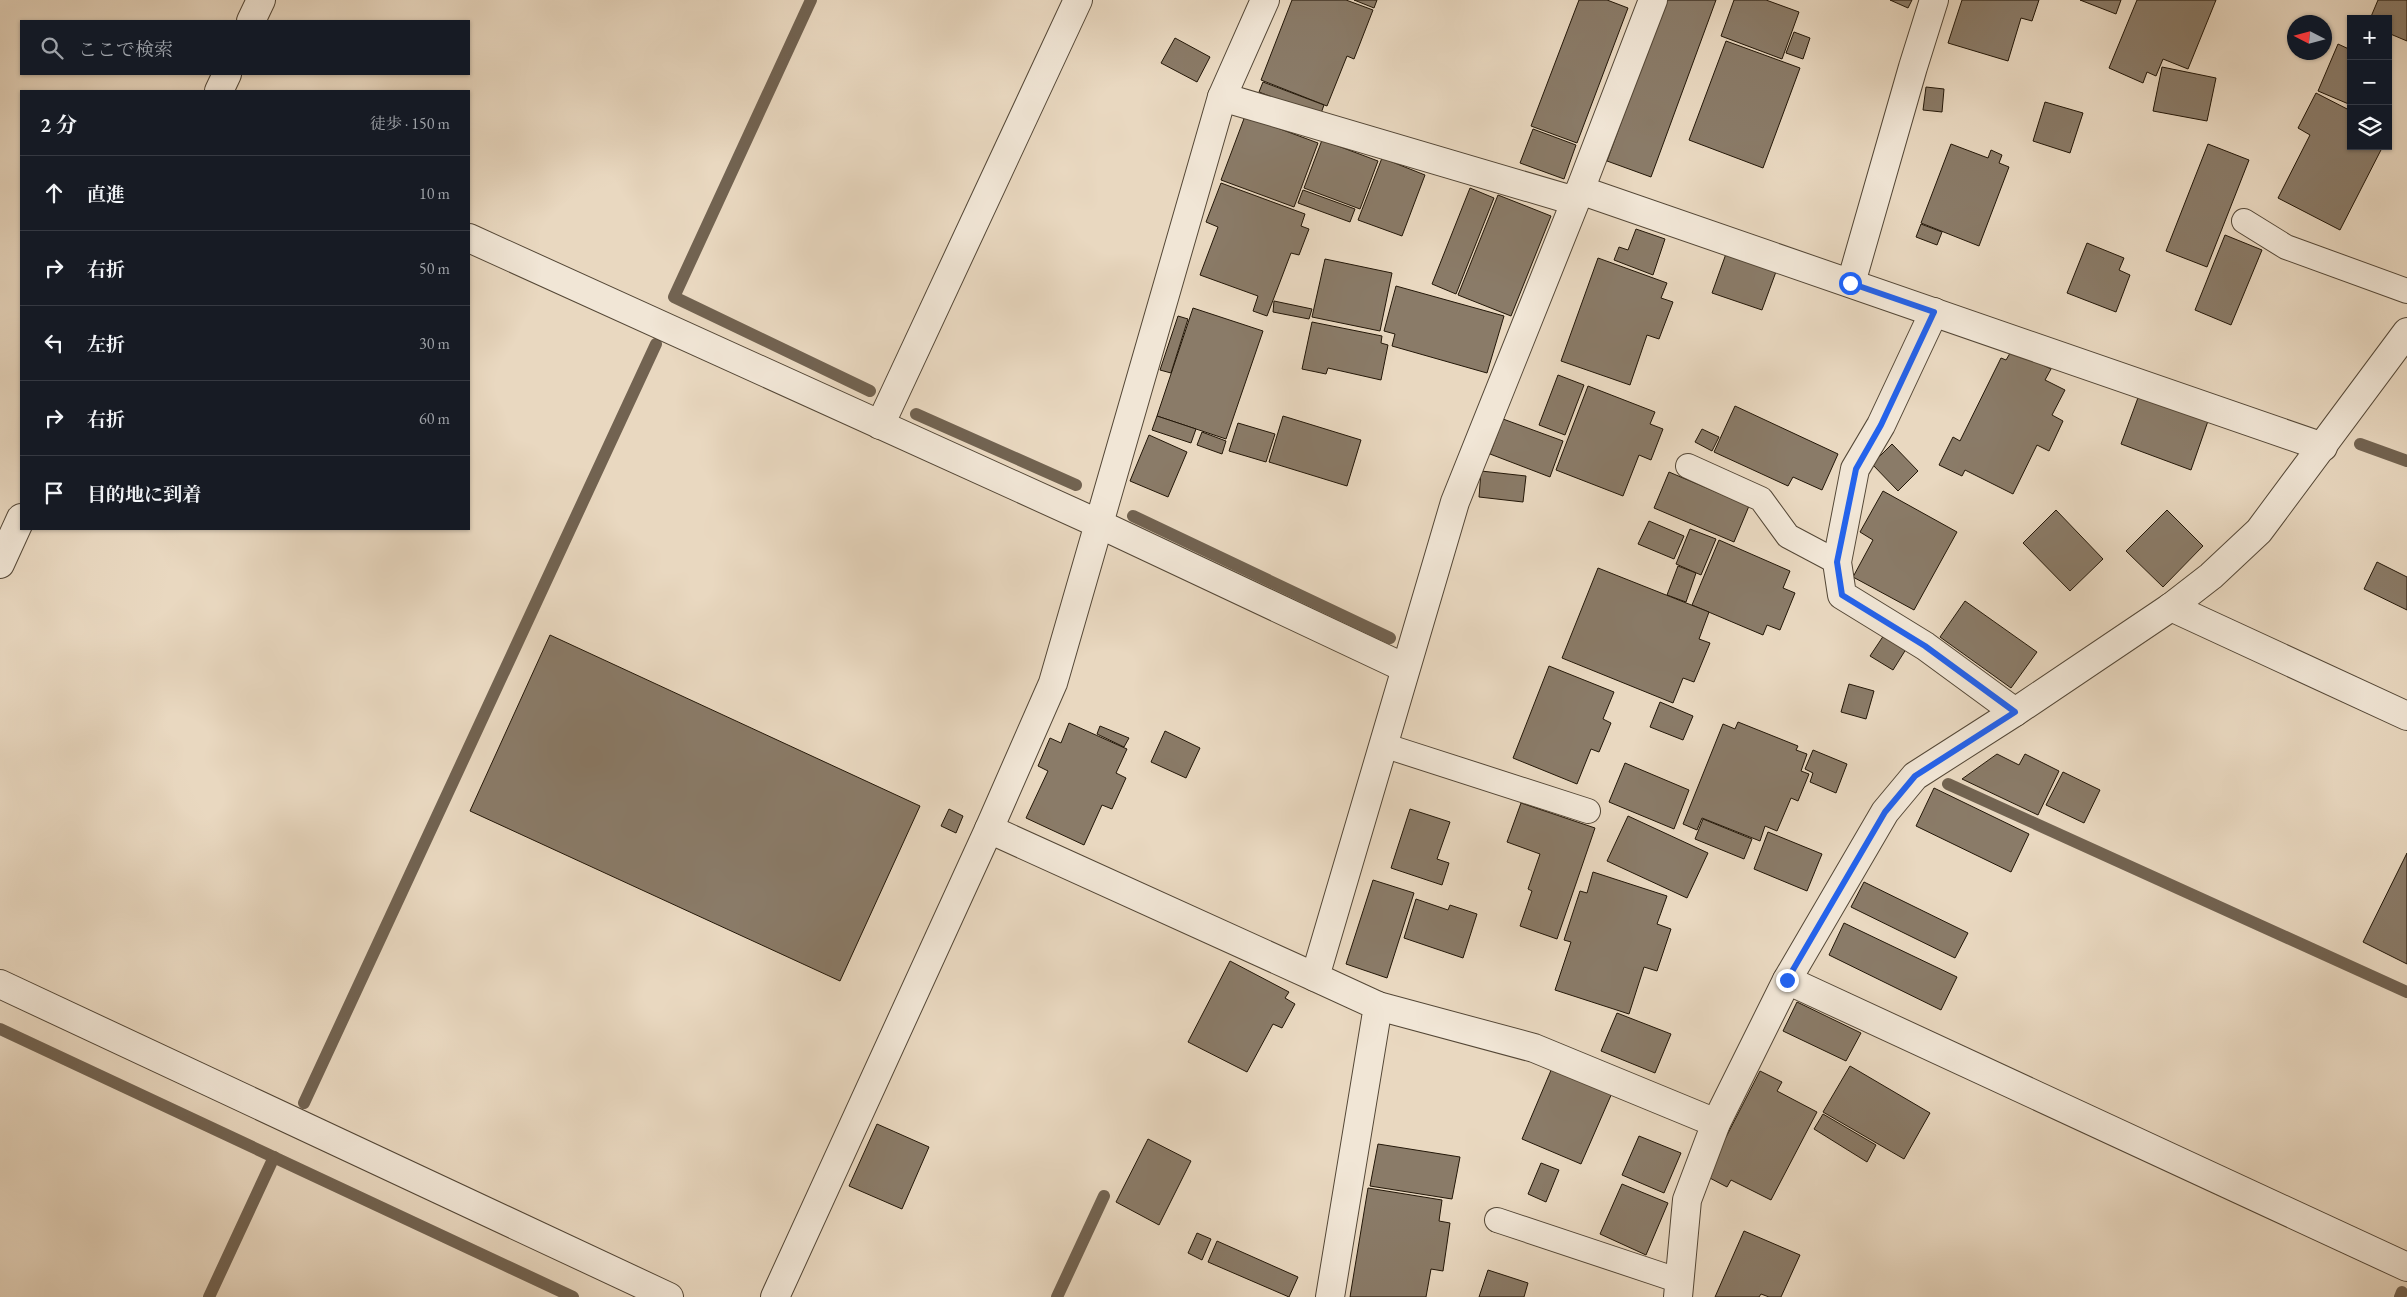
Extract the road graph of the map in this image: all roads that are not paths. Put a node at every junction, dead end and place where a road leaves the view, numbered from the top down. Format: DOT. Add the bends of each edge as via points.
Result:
graph roads {
  1 [pos="261,0"];
  2 [pos="1078,0"];
  3 [pos="1265,0"];
  4 [pos="1653,0"];
  5 [pos="1934,0"];
  6 [pos="251,20"];
  7 [pos="227,75"];
  8 [pos="219,90"];
  9 [pos="1222,97"];
  10 [pos="1578,195"];
  11 [pos="2244,220"];
  12 [pos="470,238"];
  13 [pos="1850,283"];
  14 [pos="2407,291"];
  15 [pos="1934,312"];
  16 [pos="2407,332"];
  17 [pos="880,425"];
  18 [pos="2324,446"];
  19 [pos="1688,466"];
  20 [pos="20,520"];
  21 [pos="1097,523"];
  22 [pos="1837,562"];
  23 [pos="0,564"];
  24 [pos="2171,607"];
  25 [pos="1406,668"];
  26 [pos="2015,712"];
  27 [pos="2407,716"];
  28 [pos="1383,744"];
  29 [pos="1588,812"];
  30 [pos="989,829"];
  31 [pos="1315,977"];
  32 [pos="1787,980"];
  33 [pos="0,984"];
  34 [pos="1378,1006"];
  35 [pos="1716,1123"];
  36 [pos="1497,1220"];
  37 [pos="2407,1267"];
  38 [pos="1679,1289"];
  39 [pos="668,1297"];
  40 [pos="774,1297"];
  41 [pos="1330,1297"];
  1 -- 6 [label="street"];
  2 -- 17 [label="street"];
  3 -- 9 [label="street"];
  4 -- 10 [label="street"];
  5 -- 13 [label="street"];
  7 -- 8 [label="street"];
  9 -- 10 [label="street"];
  9 -- 21 [label="street"];
  10 -- 13 [label="street"];
  10 -- 25 [label="street" via="1454,502"];
  11 -- 14 [label="lane" via="2286,247"];
  12 -- 17 [label="street"];
  13 -- 15 [label="street"];
  15 -- 18 [label="street"];
  15 -- 22 [label="street" via="1881,425 1856,469"];
  16 -- 18 [label="street"];
  17 -- 21 [label="street"];
  18 -- 24 [label="street" via="2258,531 2211,576"];
  19 -- 22 [label="lane" via="1761,499 1788,536"];
  20 -- 23 [label="street"];
  21 -- 25 [label="street"];
  21 -- 30 [label="street" via="1052,683"];
  22 -- 26 [label="street" via="1842,595 1925,646"];
  24 -- 26 [label="street"];
  24 -- 27 [label="street"];
  25 -- 28 [label="street"];
  26 -- 32 [label="street" via="1915,776 1885,812"];
  28 -- 29 [label="lane"];
  28 -- 31 [label="street"];
  30 -- 31 [label="street"];
  30 -- 40 [label="street"];
  31 -- 34 [label="street"];
  32 -- 35 [label="street"];
  32 -- 37 [label="street"];
  33 -- 39 [label="street"];
  34 -- 35 [label="street" via="1534,1048"];
  34 -- 41 [label="street"];
  35 -- 38 [label="street" via="1687,1200"];
  36 -- 38 [label="lane"];
}
